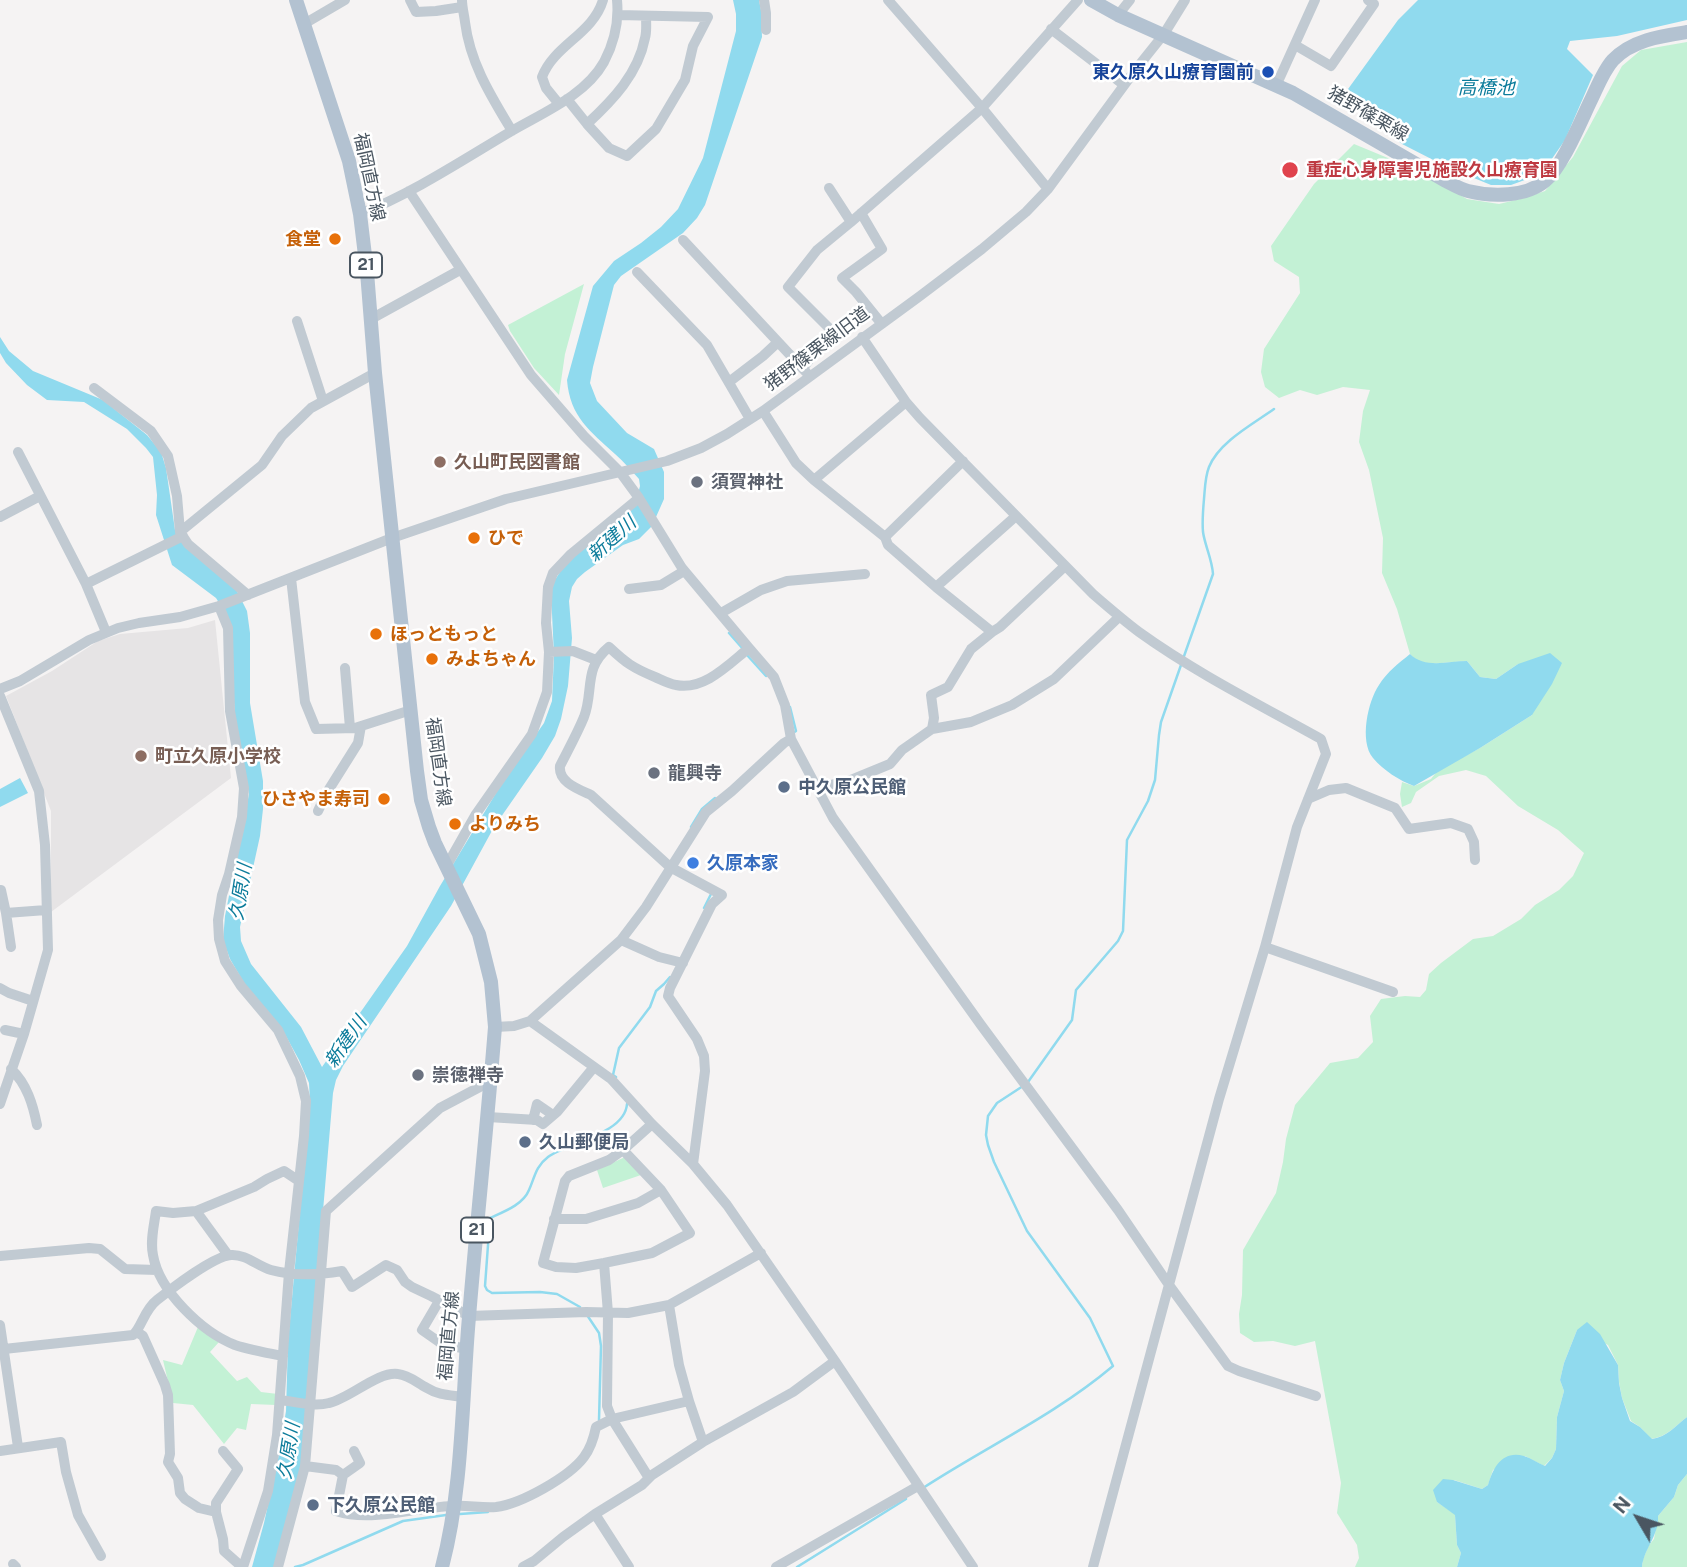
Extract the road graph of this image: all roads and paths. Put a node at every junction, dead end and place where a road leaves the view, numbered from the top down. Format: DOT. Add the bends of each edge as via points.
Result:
graph roads {
  1 [pos="296,0"];
  2 [pos="345,0"];
  3 [pos="410,0"];
  4 [pos="603,0"];
  5 [pos="617,0"];
  6 [pos="764,0"];
  7 [pos="888,0"];
  8 [pos="1077,0"];
  9 [pos="1091,0"];
  10 [pos="1130,0"];
  11 [pos="1185,0"];
  12 [pos="1315,0"];
  13 [pos="1368,0"];
  14 [pos="462,3"];
  15 [pos="618,15"];
  16 [pos="1118,15"];
  17 [pos="646,16"];
  18 [pos="304,24"];
  19 [pos="1051,29"];
  20 [pos="766,30"];
  21 [pos="1687,32"];
  22 [pos="1164,34"];
  23 [pos="1295,45"];
  24 [pos="1124,85"];
  25 [pos="1276,86"];
  26 [pos="563,101"];
  27 [pos="982,108"];
  28 [pos="587,124"];
  29 [pos="512,131"];
  30 [pos="829,188"];
  31 [pos="1048,189"];
  32 [pos="409,191"];
  33 [pos="861,213"];
  34 [pos="359,214"];
  35 [pos="851,222"];
  36 [pos="683,240"];
  37 [pos="460,270"];
  38 [pos="637,272"];
  39 [pos="371,319"];
  40 [pos="297,321"];
  41 [pos="881,323"];
  42 [pos="862,337"];
  43 [pos="778,342"];
  44 [pos="807,372"];
  45 [pos="375,373"];
  46 [pos="729,382"];
  47 [pos="94,388"];
  48 [pos="323,401"];
  49 [pos="906,402"];
  50 [pos="763,411"];
  51 [pos="750,419"];
  52 [pos="18,452"];
  53 [pos="963,461"];
  54 [pos="620,472"];
  55 [pos="814,480"];
  56 [pos="40,496"];
  57 [pos="639,498"];
  58 [pos="1016,516"];
  59 [pos="0,517"];
  60 [pos="181,534"];
  61 [pos="885,537"];
  62 [pos="392,538"];
  63 [pos="1065,566"];
  64 [pos="684,571"];
  65 [pos="865,574"];
  66 [pos="291,578"];
  67 [pos="86,584"];
  68 [pos="936,587"];
  69 [pos="629,589"];
  70 [pos="245,596"];
  71 [pos="219,606"];
  72 [pos="721,613"];
  73 [pos="1119,617"];
  74 [pos="106,632"];
  75 [pos="992,632"];
  76 [pos="749,648"];
  77 [pos="549,652"];
  78 [pos="596,660"];
  79 [pos="345,668"];
  80 [pos="0,683"];
  81 [pos="0,689"];
  82 [pos="0,696"];
  83 [pos="411,710"];
  84 [pos="355,727"];
  85 [pos="932,729"];
  86 [pos="791,739"];
  87 [pos="818,789"];
  88 [pos="1308,799"];
  89 [pos="318,811"];
  90 [pos="1475,860"];
  91 [pos="446,867"];
  92 [pos="670,867"];
  93 [pos="1,890"];
  94 [pos="46,910"];
  95 [pos="6,913"];
  96 [pos="621,940"];
  97 [pos="10,947"];
  98 [pos="1265,947"];
  99 [pos="683,963"];
  100 [pos="0,988"];
  101 [pos="1393,992"];
  102 [pos="33,1001"];
  103 [pos="530,1021"];
  104 [pos="495,1027"];
  105 [pos="5,1030"];
  106 [pos="24,1034"];
  107 [pos="593,1067"];
  108 [pos="11,1069"];
  109 [pos="491,1081"];
  110 [pos="0,1102"];
  111 [pos="553,1115"];
  112 [pos="488,1117"];
  113 [pos="533,1120"];
  114 [pos="652,1124"];
  115 [pos="37,1125"];
  116 [pos="623,1150"];
  117 [pos="693,1164"];
  118 [pos="299,1181"];
  119 [pos="661,1190"];
  120 [pos="196,1212"];
  121 [pos="554,1219"];
  122 [pos="761,1253"];
  123 [pos="228,1255"];
  124 [pos="0,1256"];
  125 [pos="604,1264"];
  126 [pos="157,1270"];
  127 [pos="289,1272"];
  128 [pos="321,1275"];
  129 [pos="1169,1285"];
  130 [pos="169,1291"];
  131 [pos="439,1301"];
  132 [pos="669,1305"];
  133 [pos="607,1313"];
  134 [pos="469,1316"];
  135 [pos="0,1325"];
  136 [pos="137,1332"];
  137 [pos="4,1349"];
  138 [pos="467,1349"];
  139 [pos="283,1356"];
  140 [pos="835,1361"];
  141 [pos="1316,1396"];
  142 [pos="463,1397"];
  143 [pos="281,1400"];
  144 [pos="688,1401"];
  145 [pos="310,1404"];
  146 [pos="612,1419"];
  147 [pos="703,1443"];
  148 [pos="18,1447"];
  149 [pos="0,1451"];
  150 [pos="223,1451"];
  151 [pos="354,1451"];
  152 [pos="305,1466"];
  153 [pos="343,1475"];
  154 [pos="649,1478"];
  155 [pos="918,1486"];
  156 [pos="453,1506"];
  157 [pos="216,1512"];
  158 [pos="595,1514"];
  159 [pos="101,1556"];
  160 [pos="243,1567"];
  161 [pos="278,1567"];
  162 [pos="442,1567"];
  163 [pos="523,1567"];
  164 [pos="629,1567"];
  165 [pos="776,1567"];
  166 [pos="973,1567"];
  167 [pos="1093,1567"];
  1 -- 18 [label="main road, 福岡直方線 / 21"];
  2 -- 18 [label="street"];
  3 -- 14 [label="street" via="416,12"];
  4 -- 26 [label="street" via="593,20 556,53 542,77 546,88"];
  5 -- 15 [label="street"];
  6 -- 20 [label="street"];
  7 -- 27 [label="street"];
  8 -- 19 [label="street"];
  9 -- 16 [label="main road, 猪野篠栗線"];
  10 -- 16 [label="street"];
  11 -- 22 [label="street, 猪野篠栗線旧道"];
  12 -- 23 [label="street"];
  13 -- 23 [label="street" via="1374,4 1331,66"];
  14 -- 29 [label="street" via="472,55"];
  15 -- 17 [label="street"];
  15 -- 26 [label="street" via="603,63"];
  16 -- 22 [label="main road, 猪野篠栗線"];
  17 -- 28 [label="street" via="646,37 628,80"];
  17 -- 28 [label="street" via="708,17 693,46 685,80 656,129 627,156 609,148"];
  18 -- 34 [label="main road, 福岡直方線 / 21" via="349,161"];
  19 -- 24 [label="street"];
  19 -- 27 [label="street"];
  21 -- 25 [label="main road, 猪野篠栗線" via="1642,42 1612,61 1560,163 1546,180 1530,190 1501,194 1466,190 1444,180"];
  22 -- 24 [label="street, 猪野篠栗線旧道"];
  22 -- 25 [label="main road, 猪野篠栗線"];
  23 -- 25 [label="street"];
  24 -- 31 [label="street, 猪野篠栗線旧道"];
  26 -- 28 [label="street"];
  26 -- 29 [label="street"];
  27 -- 31 [label="street"];
  27 -- 33 [label="street"];
  29 -- 32 [label="street"];
  30 -- 35 [label="street"];
  31 -- 41 [label="street, 猪野篠栗線旧道" via="982,248"];
  32 -- 34 [label="street"];
  32 -- 37 [label="street"];
  33 -- 35 [label="street"];
  33 -- 41 [label="street" via="882,249 842,278"];
  34 -- 39 [label="main road, 福岡直方線 / 21"];
  35 -- 44 [label="street" via="817,250 788,287 832,331"];
  36 -- 43 [label="street"];
  37 -- 39 [label="street"];
  37 -- 54 [label="street" via="531,374"];
  38 -- 46 [label="street" via="707,345"];
  39 -- 45 [label="main road, 福岡直方線 / 21"];
  40 -- 48 [label="street"];
  41 -- 42 [label="street, 猪野篠栗線旧道"];
  42 -- 44 [label="street, 猪野篠栗線旧道"];
  42 -- 49 [label="street"];
  43 -- 44 [label="street"];
  43 -- 46 [label="street"];
  44 -- 50 [label="street, 猪野篠栗線旧道"];
  45 -- 48 [label="street"];
  45 -- 62 [label="main road, 福岡直方線 / 21"];
  46 -- 51 [label="street"];
  47 -- 60 [label="street" via="151,431 168,456"];
  48 -- 60 [label="street" via="282,436 262,465"];
  49 -- 53 [label="street"];
  49 -- 55 [label="street"];
  50 -- 51 [label="street, 猪野篠栗線旧道"];
  50 -- 55 [label="street" via="796,463"];
  51 -- 54 [label="street, 猪野篠栗線旧道" via="701,448"];
  52 -- 56 [label="street"];
  53 -- 58 [label="street"];
  53 -- 61 [label="street"];
  54 -- 57 [label="street"];
  54 -- 62 [label="street, 猪野篠栗線旧道" via="506,499"];
  55 -- 61 [label="street"];
  56 -- 59 [label="street"];
  56 -- 67 [label="street"];
  57 -- 64 [label="street"];
  57 -- 77 [label="street" via="553,573 546,623"];
  58 -- 63 [label="street"];
  58 -- 68 [label="street"];
  60 -- 67 [label="street"];
  60 -- 70 [label="street"];
  61 -- 68 [label="street" via="888,545"];
  62 -- 66 [label="street, 猪野篠栗線旧道"];
  62 -- 83 [label="main road, 福岡直方線 / 21"];
  63 -- 73 [label="street"];
  63 -- 75 [label="street"];
  64 -- 69 [label="street" via="661,585"];
  64 -- 72 [label="street"];
  65 -- 72 [label="street" via="787,581"];
  66 -- 70 [label="street, 猪野篠栗線旧道"];
  66 -- 84 [label="street" via="304,702 316,729"];
  67 -- 74 [label="street"];
  68 -- 75 [label="street"];
  70 -- 71 [label="street, 猪野篠栗線旧道"];
  71 -- 74 [label="street, 猪野篠栗線旧道"];
  71 -- 118 [label="street" via="228,628 230,711 244,788 242,817 222,895 219,939 225,961 278,1030 300,1076 306,1101"];
  72 -- 76 [label="street"];
  73 -- 85 [label="street" via="1054,678 1012,705 971,722"];
  73 -- 88 [label="street" via="1188,664 1321,739 1326,754"];
  74 -- 81 [label="street, 猪野篠栗線旧道"];
  75 -- 85 [label="street" via="971,649 948,687 931,695"];
  76 -- 78 [label="street" via="716,674 684,686 628,665 609,647"];
  76 -- 86 [label="street" via="776,680"];
  77 -- 78 [label="street" via="573,651"];
  77 -- 91 [label="street" via="548,692 532,734"];
  78 -- 92 [label="street" via="584,715 559,772 569,784 591,794"];
  79 -- 84 [label="street"];
  80 -- 81 [label="street"];
  82 -- 94 [label="street" via="39,791"];
  83 -- 84 [label="street"];
  83 -- 91 [label="main road, 福岡直方線 / 21" via="421,800"];
  84 -- 89 [label="street" via="358,743"];
  85 -- 87 [label="street" via="890,764"];
  86 -- 87 [label="street"];
  86 -- 92 [label="street" via="706,812"];
  87 -- 129 [label="street" via="848,839"];
  88 -- 90 [label="street" via="1346,788 1395,808 1409,829 1451,823 1468,829"];
  88 -- 98 [label="street"];
  91 -- 104 [label="main road, 福岡直方線 / 21" via="479,934 491,982"];
  92 -- 96 [label="street"];
  92 -- 99 [label="street" via="722,895 712,904"];
  93 -- 95 [label="street"];
  94 -- 95 [label="street"];
  94 -- 102 [label="street" via="48,950"];
  95 -- 97 [label="street"];
  96 -- 99 [label="street"];
  96 -- 103 [label="street"];
  98 -- 101 [label="street"];
  98 -- 129 [label="street"];
  99 -- 117 [label="street" via="668,996 704,1056"];
  100 -- 102 [label="street"];
  102 -- 106 [label="street"];
  103 -- 104 [label="street"];
  103 -- 107 [label="street"];
  104 -- 109 [label="main road, 福岡直方線 / 21"];
  105 -- 106 [label="street"];
  106 -- 108 [label="street"];
  107 -- 111 [label="street"];
  107 -- 114 [label="street" via="611,1079"];
  108 -- 110 [label="street"];
  108 -- 115 [label="street" via="30,1099"];
  109 -- 112 [label="main road, 福岡直方線 / 21"];
  109 -- 128 [label="street" via="440,1108 326,1211"];
  111 -- 113 [label="street" via="543,1124"];
  111 -- 113 [label="street" via="537,1104"];
  112 -- 113 [label="street"];
  112 -- 134 [label="main road, 福岡直方線 / 21"];
  114 -- 116 [label="street"];
  114 -- 117 [label="street"];
  116 -- 119 [label="street"];
  116 -- 121 [label="street" via="569,1177"];
  117 -- 122 [label="street"];
  118 -- 120 [label="street" via="284,1171"];
  118 -- 127 [label="street"];
  119 -- 121 [label="street" via="638,1203 586,1219"];
  119 -- 125 [label="street" via="690,1233 652,1252"];
  120 -- 123 [label="street"];
  120 -- 126 [label="street" via="156,1212 152,1241"];
  121 -- 125 [label="street" via="543,1263 576,1268"];
  122 -- 132 [label="street"];
  122 -- 140 [label="street"];
  123 -- 127 [label="street"];
  123 -- 130 [label="street"];
  124 -- 126 [label="street" via="89,1248 100,1250 125,1269"];
  125 -- 133 [label="street"];
  126 -- 130 [label="street"];
  127 -- 128 [label="street"];
  127 -- 139 [label="street"];
  128 -- 131 [label="street" via="342,1271 352,1287 386,1265 412,1287"];
  128 -- 145 [label="street"];
  129 -- 141 [label="street" via="1228,1366"];
  129 -- 167 [label="street"];
  130 -- 136 [label="street" via="154,1302"];
  130 -- 139 [label="street" via="197,1322 224,1339"];
  131 -- 134 [label="street"];
  131 -- 138 [label="street" via="422,1330 442,1345"];
  132 -- 133 [label="street"];
  132 -- 144 [label="street"];
  133 -- 134 [label="street"];
  133 -- 146 [label="street" via="607,1406"];
  134 -- 138 [label="main road, 福岡直方線 / 21"];
  135 -- 137 [label="street"];
  136 -- 137 [label="street"];
  136 -- 157 [label="street" via="143,1336 168,1395 168,1462 178,1478 180,1493 199,1508"];
  137 -- 148 [label="street"];
  138 -- 142 [label="main road, 福岡直方線 / 21"];
  139 -- 143 [label="street"];
  140 -- 147 [label="street" via="793,1392"];
  140 -- 155 [label="street"];
  142 -- 145 [label="street" via="441,1394 397,1374 329,1403"];
  142 -- 156 [label="main road, 福岡直方線 / 21"];
  143 -- 145 [label="street"];
  143 -- 160 [label="street" via="268,1491"];
  144 -- 146 [label="street"];
  144 -- 147 [label="street"];
  145 -- 152 [label="street"];
  146 -- 154 [label="street"];
  146 -- 156 [label="street" via="596,1427 583,1457 565,1474 520,1501"];
  147 -- 154 [label="street"];
  148 -- 149 [label="street"];
  148 -- 159 [label="street" via="61,1442 78,1515"];
  150 -- 157 [label="street" via="238,1469 216,1503"];
  151 -- 153 [label="street" via="360,1463"];
  152 -- 153 [label="street"];
  152 -- 161 [label="street"];
  153 -- 156 [label="street" via="336,1511 349,1515"];
  154 -- 158 [label="street"];
  155 -- 165 [label="street"];
  155 -- 166 [label="street"];
  156 -- 162 [label="main road, 福岡直方線 / 21"];
  157 -- 160 [label="street" via="224,1551"];
  158 -- 163 [label="street"];
  158 -- 164 [label="street"];
}
